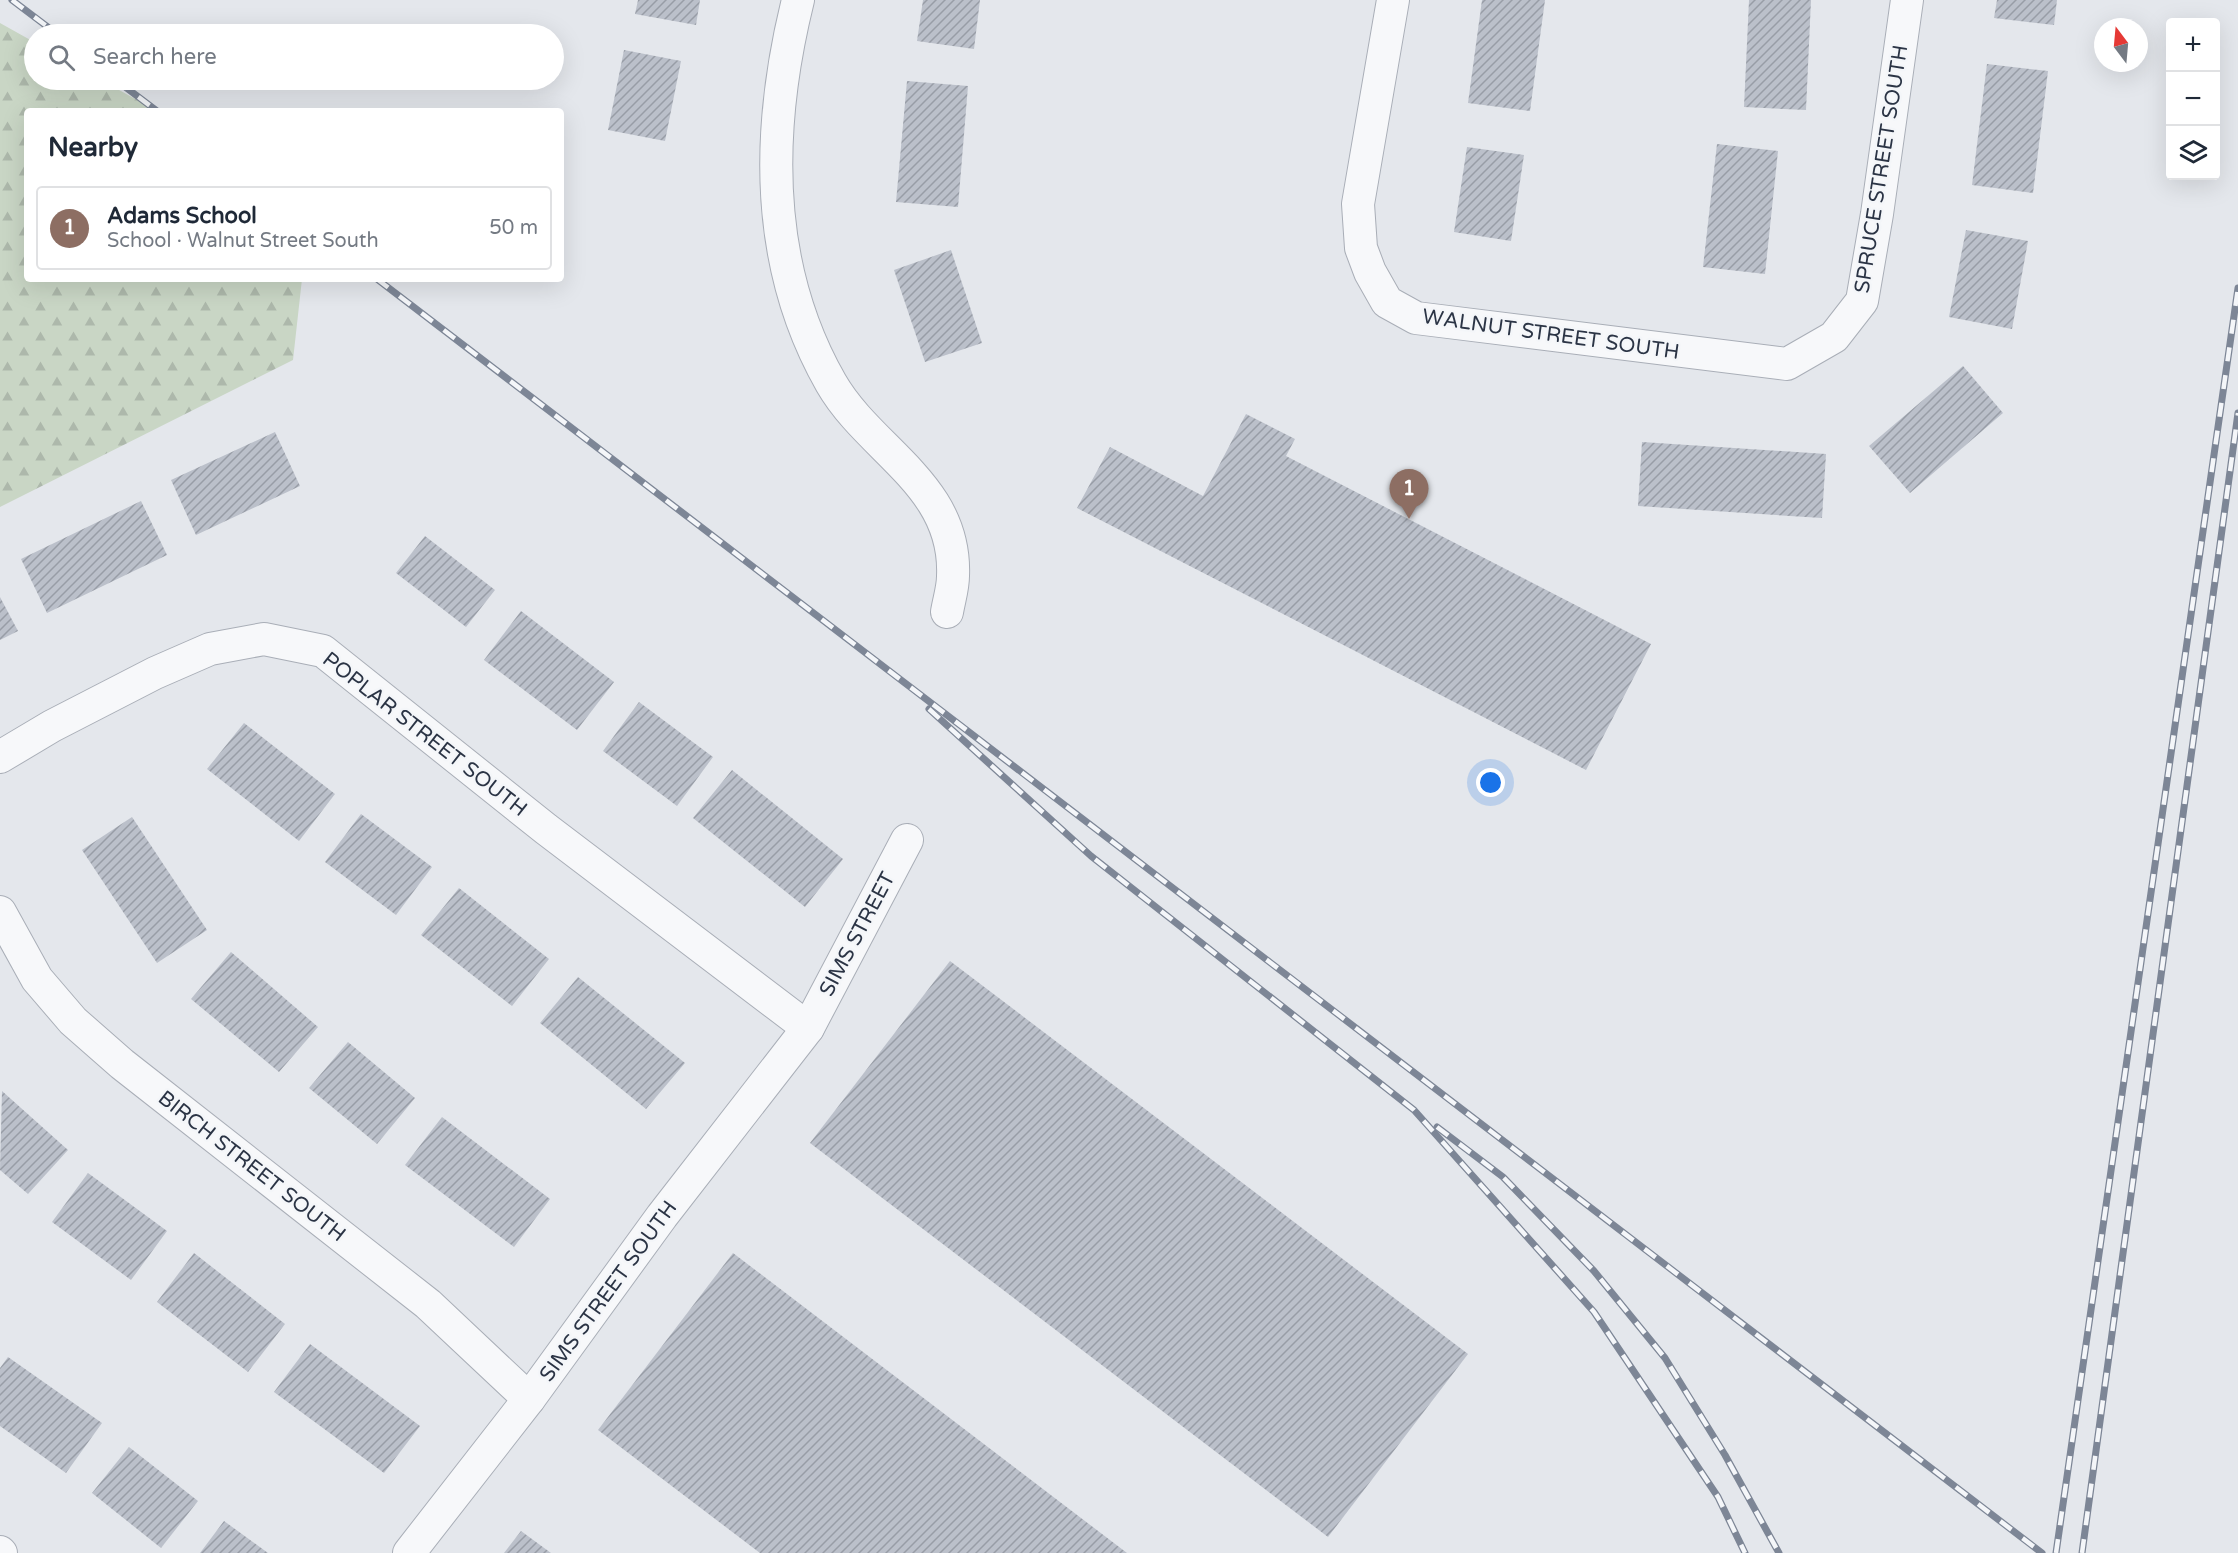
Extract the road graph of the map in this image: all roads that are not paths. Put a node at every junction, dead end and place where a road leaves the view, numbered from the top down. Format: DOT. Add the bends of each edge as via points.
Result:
graph roads {
  1 [pos="798,0"];
  2 [pos="1393,0"];
  3 [pos="1906,0"];
  4 [pos="1810,353"];
  5 [pos="947,612"];
  6 [pos="0,757"];
  7 [pos="907,840"];
  8 [pos="0,912"];
  9 [pos="808,1028"];
  10 [pos="529,1399"];
  11 [pos="409,1553"];
  1 -- 5 [label="street" via="788,40 777,122 776,204 785,269 804,328 831,383 846,406 924,487 938,510 950,542 953,576"];
  2 -- 4 [label="street, WALNUT STREET SOUTH" via="1358,204 1361,248 1388,302 1416,318 1754,361 1788,364"];
  3 -- 4 [label="street, SPRUCE STREET SOUTH" via="1862,301 1834,337"];
  6 -- 9 [label="street, POPLAR STREET SOUTH" via="155,673 210,649 264,639 323,651 546,829"];
  7 -- 9 [label="street, SIMS STREET"];
  8 -- 10 [label="street, BIRCH STREET SOUTH" via="37,979 73,1021 122,1064 428,1304"];
  9 -- 10 [label="street, SIMS STREET SOUTH" via="662,1216"];
  10 -- 11 [label="street, SIMS STREET SOUTH"];
}
